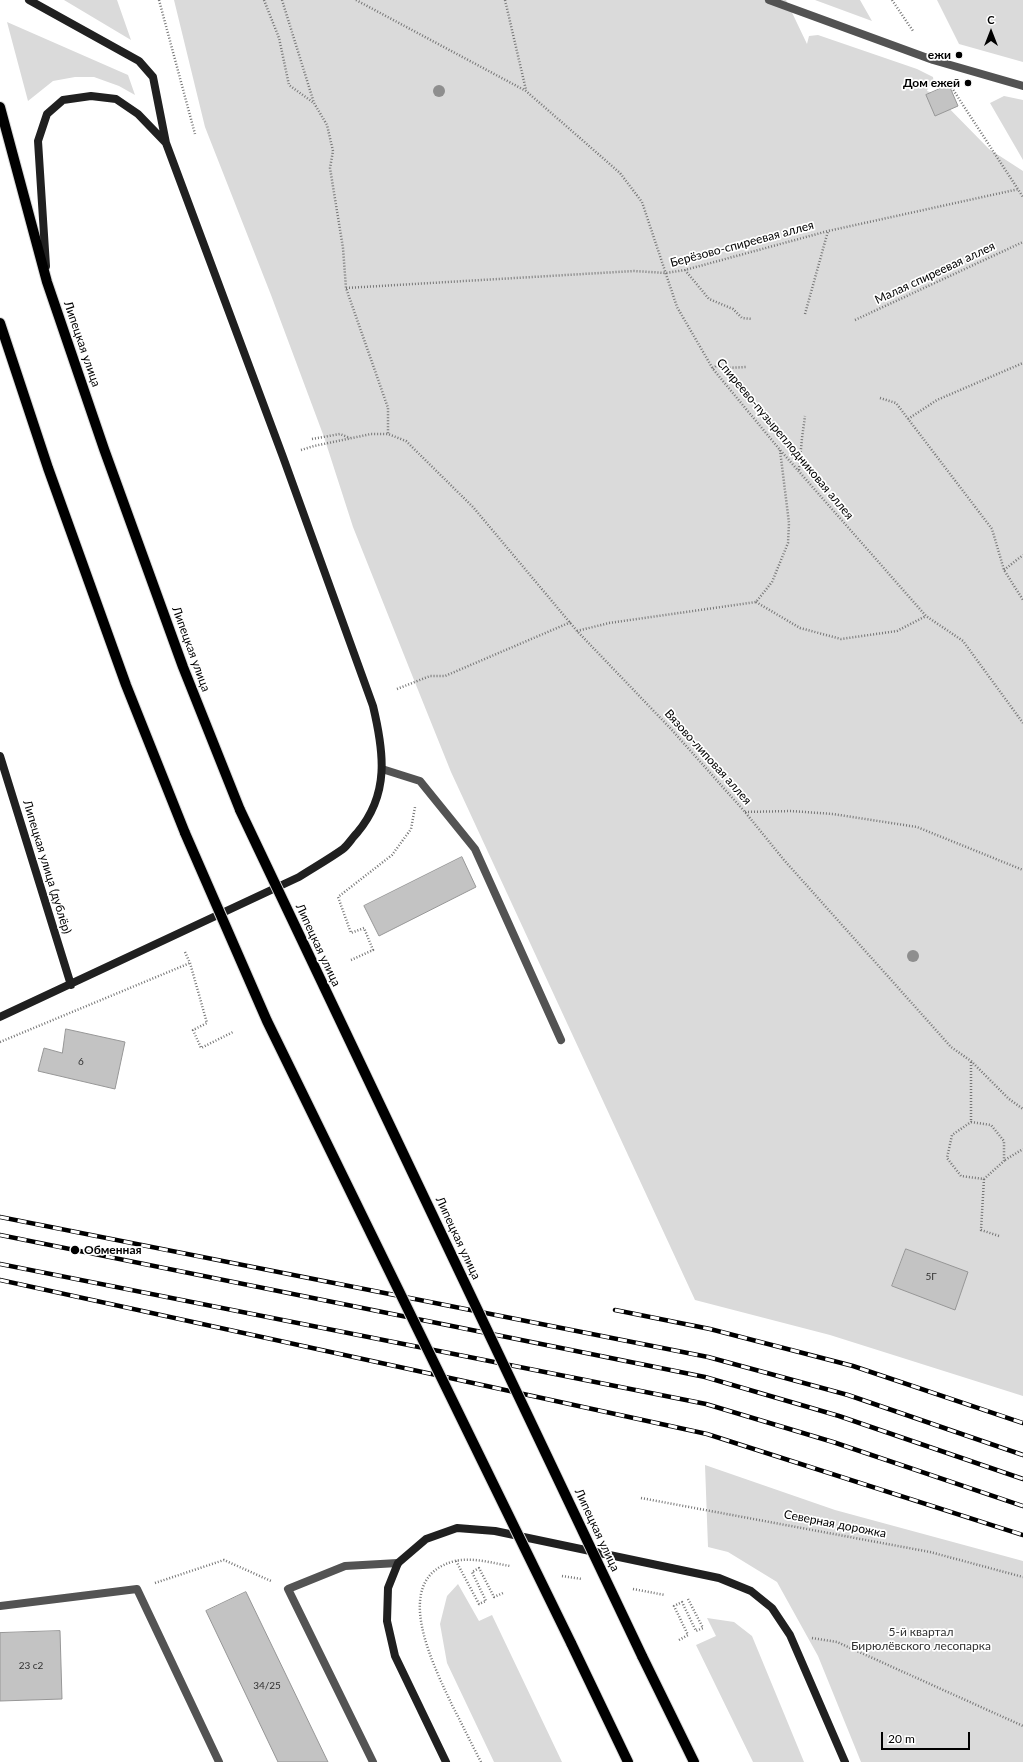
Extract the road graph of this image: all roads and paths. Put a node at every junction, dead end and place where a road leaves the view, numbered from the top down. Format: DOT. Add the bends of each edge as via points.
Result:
graph roads {
  1 [pos="29,0"];
  2 [pos="159,0"];
  3 [pos="264,0"];
  4 [pos="282,0"];
  5 [pos="356,0"];
  6 [pos="506,0"];
  7 [pos="769,0"];
  8 [pos="933,60"];
  9 [pos="1023,86"];
  10 [pos="526,91"];
  11 [pos="314,103"];
  12 [pos="0,107"];
  13 [pos="195,134"];
  14 [pos="166,143"];
  15 [pos="1019,189"];
  16 [pos="1023,197"];
  17 [pos="828,231"];
  18 [pos="1023,242"];
  19 [pos="685,270"];
  20 [pos="666,273"];
  21 [pos="47,282"];
  22 [pos="346,288"];
  23 [pos="806,314"];
  24 [pos="752,319"];
  25 [pos="855,320"];
  26 [pos="0,323"];
  27 [pos="1023,363"];
  28 [pos="747,367"];
  29 [pos="713,369"];
  30 [pos="880,398"];
  31 [pos="806,416"];
  32 [pos="908,419"];
  33 [pos="388,434"];
  34 [pos="312,439"];
  35 [pos="352,439"];
  36 [pos="780,450"];
  37 [pos="283,457"];
  38 [pos="799,470"];
  39 [pos="1023,555"];
  40 [pos="1004,570"];
  41 [pos="1023,600"];
  42 [pos="756,602"];
  43 [pos="926,616"];
  44 [pos="571,622"];
  45 [pos="577,632"];
  46 [pos="397,690"];
  47 [pos="1023,723"];
  48 [pos="0,756"];
  49 [pos="382,769"];
  50 [pos="420,781"];
  51 [pos="745,812"];
  52 [pos="1023,870"];
  53 [pos="351,960"];
  54 [pos="71,985"];
  55 [pos="0,1017"];
  56 [pos="233,1032"];
  57 [pos="561,1040"];
  58 [pos="0,1042"];
  59 [pos="971,1061"];
  60 [pos="1023,1109"];
  61 [pos="971,1122"];
  62 [pos="1023,1149"];
  63 [pos="1004,1161"];
  64 [pos="984,1179"];
  65 [pos="999,1236"];
  66 [pos="641,1498"];
  67 [pos="456,1561"];
  68 [pos="398,1563"];
  69 [pos="514,1567"];
  70 [pos="559,1575"];
  71 [pos="1023,1577"];
  72 [pos="590,1581"];
  73 [pos="628,1588"];
  74 [pos="137,1589"];
  75 [pos="288,1589"];
  76 [pos="503,1593"];
  77 [pos="666,1595"];
  78 [pos="688,1599"];
  79 [pos="0,1606"];
  80 [pos="790,1635"];
  81 [pos="679,1640"];
  82 [pos="1023,1726"];
  83 [pos="220,1762"];
  84 [pos="373,1762"];
  85 [pos="446,1762"];
  86 [pos="481,1762"];
  87 [pos="628,1762"];
  88 [pos="694,1762"];
  89 [pos="845,1762"];
  1 -- 14 [label="street" via="138,61 153,77"];
  2 -- 13 [label="path"];
  3 -- 11 [label="path" via="279,38 289,85"];
  4 -- 11 [label="path"];
  5 -- 10 [label="path, Спиреево-пузыреплодниковая аллея"];
  6 -- 10 [label="path"];
  7 -- 8 [label="lane"];
  8 -- 9 [label="lane"];
  8 -- 15 [label="path"];
  10 -- 20 [label="path, Спиреево-пузыреплодниковая аллея" via="620,173 642,202"];
  11 -- 22 [label="path" via="327,125 333,151 330,168 343,248"];
  12 -- 21 [label="main road, Липецкая улица"];
  14 -- 21 [label="street" via="138,114 116,99 91,96 63,100 47,114 38,140"];
  14 -- 37 [label="street"];
  15 -- 16 [label="path"];
  15 -- 17 [label="path, Берёзово-спиреевая аллея"];
  17 -- 19 [label="path, Берёзово-спиреевая аллея"];
  17 -- 23 [label="path"];
  18 -- 25 [label="path, Малая спиреевая аллея"];
  19 -- 20 [label="path, Берёзово-спиреевая аллея"];
  19 -- 24 [label="path" via="709,299 733,310 742,318"];
  20 -- 22 [label="path, Берёзово-спиреевая аллея" via="634,271"];
  20 -- 29 [label="path, Спиреево-пузыреплодниковая аллея" via="677,308"];
  21 -- 88 [label="main road, Липецкая улица, bridge" via="183,667 240,810"];
  22 -- 33 [label="path" via="388,408"];
  26 -- 87 [label="main road, bridge" via="48,468 126,684 185,833 267,1021"];
  27 -- 32 [label="path" via="937,400"];
  28 -- 29 [label="path" via="716,366"];
  29 -- 36 [label="path, Спиреево-пузыреплодниковая аллея"];
  30 -- 32 [label="path" via="896,403"];
  31 -- 38 [label="path"];
  32 -- 40 [label="path" via="992,529"];
  33 -- 35 [label="path" via="371,434"];
  33 -- 44 [label="path, Вязово-липовая аллея" via="406,441 473,507"];
  34 -- 35 [label="path" via="340,434"];
  35 -- 37 [label="path" via="314,446"];
  36 -- 38 [label="path, Спиреево-пузыреплодниковая аллея"];
  36 -- 42 [label="path" via="789,523 788,543 772,582"];
  37 -- 49 [label="street" via="372,706 381,740"];
  38 -- 43 [label="path, Спиреево-пузыреплодниковая аллея"];
  39 -- 40 [label="path"];
  40 -- 41 [label="path"];
  42 -- 43 [label="path" via="800,628 841,639 897,631"];
  42 -- 45 [label="path" via="608,623"];
  43 -- 47 [label="path, Спиреево-пузыреплодниковая аллея" via="963,641"];
  44 -- 45 [label="path, Вязово-липовая аллея"];
  44 -- 46 [label="path" via="446,676 430,676"];
  45 -- 51 [label="path, Вязово-липовая аллея" via="671,729"];
  48 -- 54 [label="street, Липецкая улица (дублёр)"];
  49 -- 50 [label="lane"];
  49 -- 54 [label="street" via="377,799 366,823 344,848 299,877"];
  50 -- 53 [label="path" via="411,829 392,855 338,897 351,933 364,928 373,950"];
  50 -- 57 [label="lane" via="475,850"];
  51 -- 52 [label="path" via="791,811 833,814 917,827"];
  51 -- 59 [label="path, Вязово-липовая аллея" via="784,860 950,1047"];
  54 -- 55 [label="street"];
  56 -- 58 [label="path" via="201,1048 193,1030 207,1023 190,963"];
  59 -- 60 [label="path, Вязово-липовая аллея"];
  59 -- 61 [label="path"];
  61 -- 63 [label="path" via="991,1125 1004,1141"];
  61 -- 64 [label="path" via="952,1135 947,1158 961,1176"];
  62 -- 63 [label="path"];
  63 -- 64 [label="path"];
  64 -- 65 [label="path" via="981,1230"];
  66 -- 71 [label="path, Северная дорожка" via="930,1552"];
  67 -- 69 [label="path" via="476,1560"];
  67 -- 76 [label="path" via="479,1604 486,1600 472,1572 479,1568 494,1597"];
  67 -- 86 [label="path" via="439,1567 425,1583 419,1602 421,1629 435,1670"];
  68 -- 75 [label="lane" via="345,1566"];
  68 -- 80 [label="street" via="426,1539 457,1528 495,1531 719,1578 751,1591 772,1608"];
  68 -- 85 [label="street" via="388,1588 387,1614 395,1656"];
  70 -- 72 [label="path"];
  73 -- 77 [label="path"];
  74 -- 75 [label="path" via="224,1560"];
  74 -- 79 [label="lane"];
  74 -- 83 [label="lane"];
  75 -- 84 [label="lane"];
  78 -- 81 [label="path" via="703,1628 696,1631 682,1602 674,1606 688,1635"];
  80 -- 82 [label="path" via="838,1642"];
  80 -- 89 [label="street"];
}
